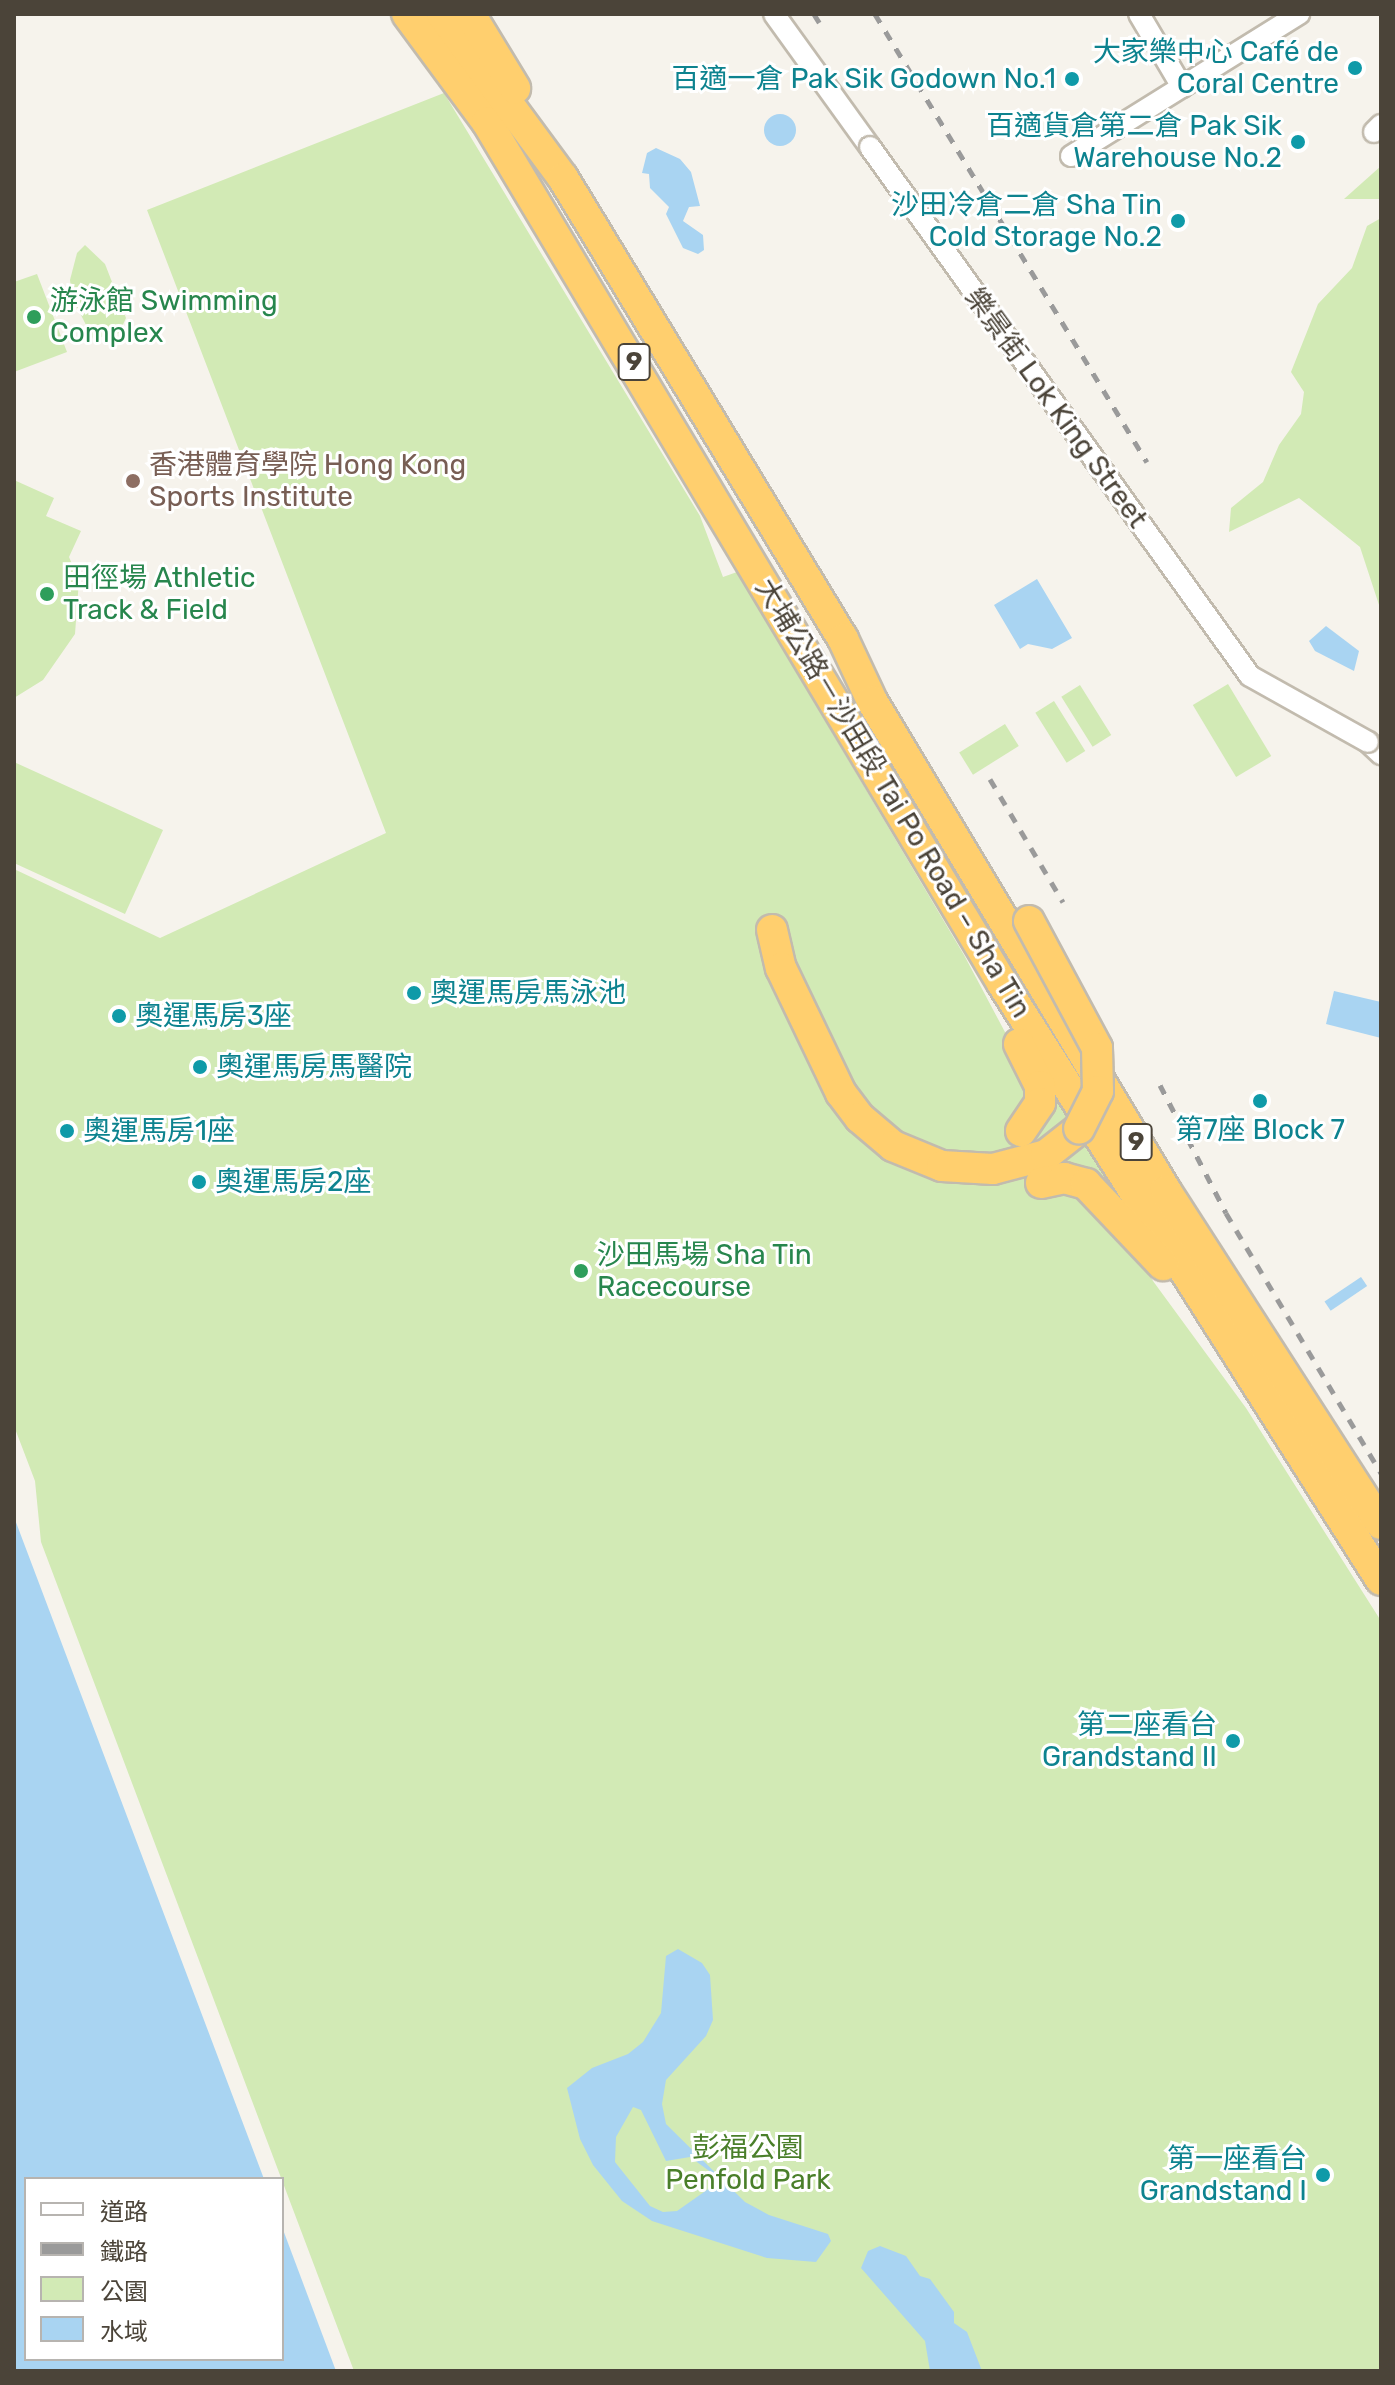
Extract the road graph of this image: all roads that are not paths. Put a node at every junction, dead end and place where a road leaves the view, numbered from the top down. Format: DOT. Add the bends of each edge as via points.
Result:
graph roads {
  1 [pos="407,14"];
  2 [pos="442,14"];
  3 [pos="470,14"];
  4 [pos="774,14"];
  5 [pos="1139,14"];
  6 [pos="1299,14"];
  7 [pos="1182,87"];
  8 [pos="1071,156"];
  9 [pos="563,178"];
  10 [pos="843,639"];
  11 [pos="1375,748"];
  12 [pos="772,930"];
  13 [pos="1002,983"];
  14 [pos="1021,1131"];
  15 [pos="1041,1183"];
  16 [pos="1199,1301"];
  17 [pos="1381,1524"];
  18 [pos="1381,1580"];
  1 -- 13 [label="highway, 大埔公路－沙田段 Tai Po Road – Sha Tin / 9" via="487,122"];
  2 -- 9 [label="highway, 大埔公路－沙田段 Tai Po Road – Sha Tin / 9"];
  3 -- 9 [label="highway"];
  4 -- 11 [label="street, 樂景街 Lok King Street, bridge" via="1250,676"];
  5 -- 7 [label="street"];
  6 -- 7 [label="street"];
  7 -- 8 [label="street"];
  9 -- 10 [label="highway, 大埔公路－沙田段 Tai Po Road – Sha Tin / 9"];
  10 -- 12 [label="highway, bridge" via="889,689 1080,1007 1099,1057 1095,1103 1063,1145 1037,1159 1003,1168 932,1164 876,1133 835,1080 781,968"];
  10 -- 17 [label="highway, 大埔公路－沙田段 Tai Po Road – Sha Tin / 9" via="872,701 1166,1191"];
  13 -- 14 [label="highway" via="1014,1033 1040,1086 1040,1103"];
  13 -- 16 [label="highway, 大埔公路－沙田段 Tai Po Road – Sha Tin / 9"];
  15 -- 16 [label="highway" via="1064,1178 1086,1184"];
  16 -- 18 [label="highway, 大埔公路－沙田段 Tai Po Road – Sha Tin / 9"];
}
